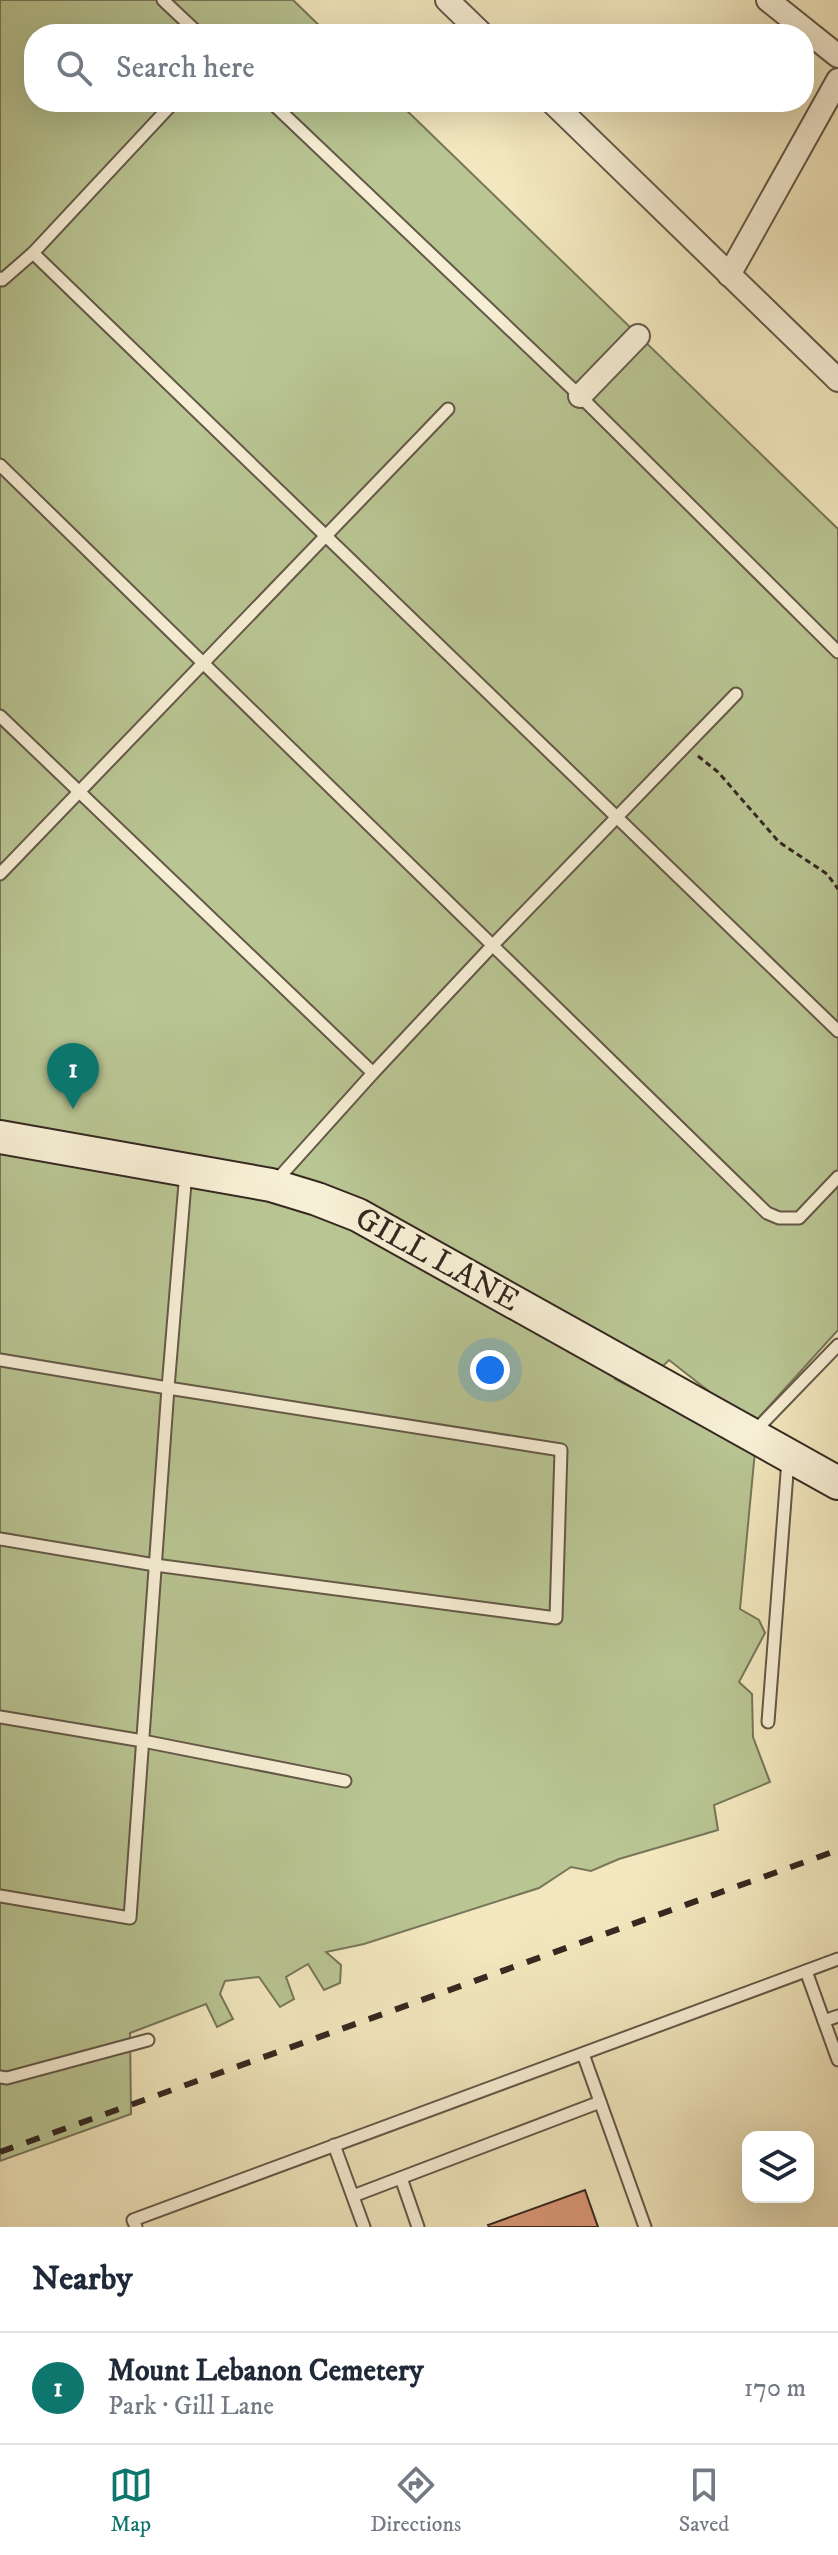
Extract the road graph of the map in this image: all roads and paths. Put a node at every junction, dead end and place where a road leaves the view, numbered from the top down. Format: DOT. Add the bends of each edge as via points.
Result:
graph roads {
  1 [pos="163,0"];
  2 [pos="447,0"];
  3 [pos="768,0"];
  4 [pos="188,24"];
  5 [pos="472,24"];
  6 [pos="798,24"];
  7 [pos="814,37"];
  8 [pos="838,56"];
  9 [pos="838,80"];
  10 [pos="165,112"];
  11 [pos="282,112"];
  12 [pos="562,112"];
  13 [pos="33,253"];
  14 [pos="729,275"];
  15 [pos="1,280"];
  16 [pos="638,336"];
  17 [pos="838,380"];
  18 [pos="580,396"];
  19 [pos="448,409"];
  20 [pos="0,465"];
  21 [pos="327,535"];
  22 [pos="838,652"];
  23 [pos="202,664"];
  24 [pos="736,694"];
  25 [pos="0,716"];
  26 [pos="686,746"];
  27 [pos="79,791"];
  28 [pos="617,817"];
  29 [pos="0,874"];
  30 [pos="838,889"];
  31 [pos="492,946"];
  32 [pos="838,1031"];
  33 [pos="373,1073"];
  34 [pos="0,1137"];
  35 [pos="186,1170"];
  36 [pos="838,1177"];
  37 [pos="271,1185"];
  38 [pos="838,1345"];
  39 [pos="0,1360"];
  40 [pos="168,1388"];
  41 [pos="752,1433"];
  42 [pos="789,1454"];
  43 [pos="838,1483"];
  44 [pos="0,1539"];
  45 [pos="155,1565"];
  46 [pos="0,1717"];
  47 [pos="768,1722"];
  48 [pos="143,1741"];
  49 [pos="345,1781"];
  50 [pos="0,1896"];
  51 [pos="838,1959"];
  52 [pos="806,1971"];
  53 [pos="838,2016"];
  54 [pos="824,2021"];
  55 [pos="148,2040"];
  56 [pos="583,2054"];
  57 [pos="838,2060"];
  58 [pos="0,2077"];
  59 [pos="600,2102"];
  60 [pos="334,2145"];
  61 [pos="401,2178"];
  62 [pos="353,2196"];
  63 [pos="136,2227"];
  64 [pos="364,2227"];
  65 [pos="418,2227"];
  66 [pos="645,2227"];
  1 -- 4 [label="lane"];
  2 -- 5 [label="street"];
  3 -- 6 [label="street"];
  7 -- 8 [label="street"];
  9 -- 14 [label="street"];
  10 -- 13 [label="lane"];
  11 -- 18 [label="lane"];
  12 -- 14 [label="street"];
  13 -- 15 [label="lane"];
  13 -- 21 [label="lane"];
  14 -- 17 [label="street"];
  16 -- 18 [label="street"];
  18 -- 22 [label="lane"];
  19 -- 21 [label="lane"];
  20 -- 23 [label="lane"];
  21 -- 23 [label="lane"];
  21 -- 28 [label="lane"];
  23 -- 27 [label="lane"];
  23 -- 31 [label="lane"];
  24 -- 26 [label="lane"];
  25 -- 27 [label="lane"];
  26 -- 28 [label="lane"];
  26 -- 30 [label="path" via="718,772 779,842 827,874"];
  27 -- 29 [label="lane"];
  27 -- 33 [label="lane"];
  28 -- 31 [label="lane"];
  28 -- 32 [label="lane"];
  31 -- 33 [label="lane"];
  31 -- 36 [label="lane" via="767,1213 799,1218"];
  33 -- 37 [label="lane"];
  34 -- 35 [label="street, GILL LANE"];
  35 -- 37 [label="street, GILL LANE"];
  35 -- 40 [label="lane"];
  37 -- 41 [label="street, GILL LANE" via="358,1215"];
  38 -- 41 [label="lane"];
  39 -- 40 [label="lane"];
  40 -- 45 [label="lane"];
  40 -- 45 [label="lane" via="561,1450 556,1618"];
  41 -- 42 [label="street, GILL LANE"];
  42 -- 43 [label="street, GILL LANE"];
  42 -- 47 [label="lane"];
  44 -- 45 [label="lane"];
  45 -- 48 [label="lane"];
  46 -- 48 [label="lane"];
  48 -- 49 [label="lane"];
  48 -- 50 [label="lane" via="130,1918"];
  51 -- 52 [label="lane"];
  52 -- 54 [label="lane"];
  52 -- 56 [label="lane"];
  53 -- 54 [label="lane"];
  54 -- 57 [label="lane"];
  55 -- 58 [label="lane"];
  56 -- 59 [label="lane"];
  56 -- 60 [label="lane"];
  59 -- 61 [label="lane"];
  59 -- 66 [label="lane"];
  60 -- 62 [label="lane"];
  60 -- 63 [label="lane" via="133,2220"];
  61 -- 62 [label="lane"];
  61 -- 65 [label="lane"];
  62 -- 64 [label="lane"];
}
